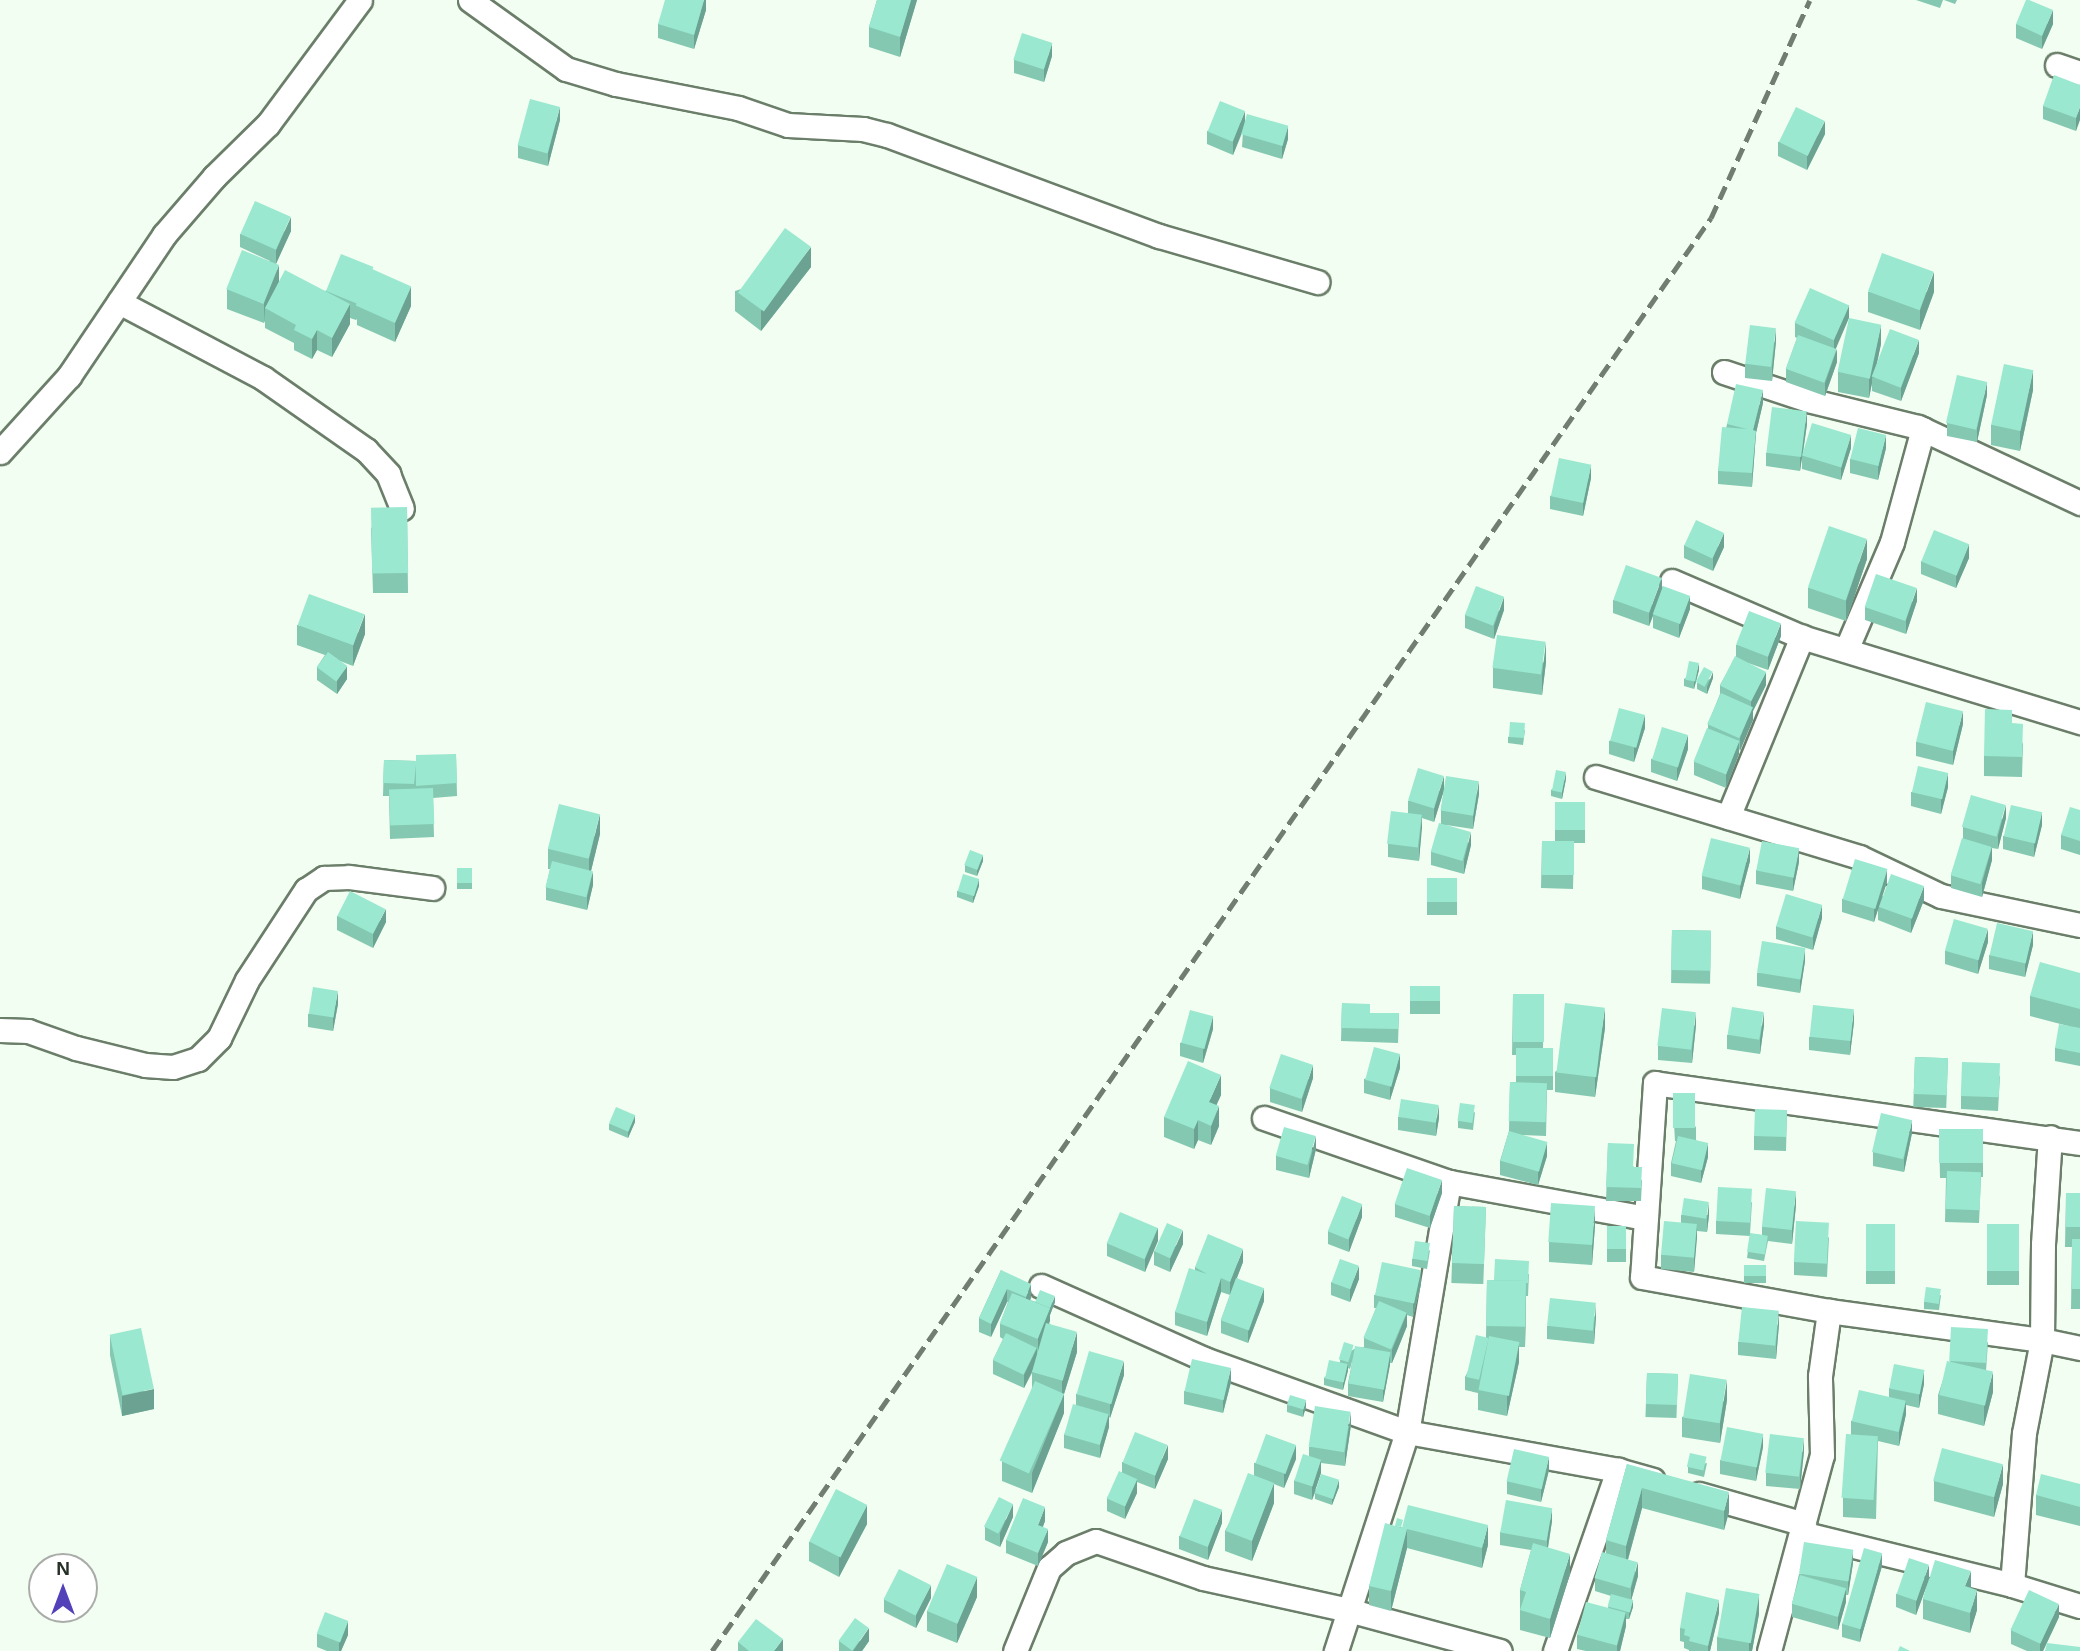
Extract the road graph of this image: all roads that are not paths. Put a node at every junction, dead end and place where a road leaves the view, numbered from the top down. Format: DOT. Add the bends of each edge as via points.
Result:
graph roads {
  1 [pos="360,0"];
  2 [pos="470,0"];
  3 [pos="2057,65"];
  4 [pos="2080,73"];
  5 [pos="1317,282"];
  6 [pos="119,302"];
  7 [pos="1724,372"];
  8 [pos="1923,429"];
  9 [pos="0,452"];
  10 [pos="2080,503"];
  11 [pos="402,508"];
  12 [pos="1672,581"];
  13 [pos="1802,637"];
  14 [pos="1846,650"];
  15 [pos="2080,722"];
  16 [pos="1595,777"];
  17 [pos="1728,817"];
  18 [pos="432,888"];
  19 [pos="2080,925"];
  20 [pos="0,1030"];
  21 [pos="1264,1118"];
  22 [pos="2050,1138"];
  23 [pos="2080,1143"];
  24 [pos="1449,1182"];
  25 [pos="1646,1218"];
  26 [pos="1041,1286"];
  27 [pos="1829,1311"];
  28 [pos="2042,1340"];
  29 [pos="2080,1348"];
  30 [pos="1407,1432"];
  31 [pos="1618,1470"];
  32 [pos="1803,1528"];
  33 [pos="2012,1585"];
  34 [pos="2080,1606"];
  35 [pos="1348,1610"];
  36 [pos="1015,1651"];
  37 [pos="1336,1651"];
  38 [pos="1500,1651"];
  39 [pos="1555,1651"];
  40 [pos="1769,1651"];
  1 -- 6 [label="street" via="268,124 164,234"];
  2 -- 5 [label="street" via="566,69 616,84 738,108 788,125 863,129 887,135 1159,236"];
  3 -- 4 [label="street"];
  6 -- 9 [label="street" via="69,376"];
  6 -- 11 [label="street" via="263,378 366,450 388,474"];
  7 -- 8 [label="street" via="1808,400"];
  8 -- 10 [label="street"];
  8 -- 14 [label="street" via="1892,542"];
  12 -- 13 [label="street"];
  13 -- 14 [label="street"];
  13 -- 17 [label="street"];
  14 -- 15 [label="street"];
  16 -- 17 [label="street"];
  17 -- 19 [label="street" via="1858,857 1941,896"];
  18 -- 20 [label="street" via="349,877 324,878 306,890 247,980 219,1038 198,1059 186,1063 145,1065 28,1031"];
  21 -- 24 [label="street"];
  22 -- 23 [label="street"];
  22 -- 25 [label="street" via="1656,1083"];
  22 -- 28 [label="street"];
  24 -- 25 [label="street"];
  24 -- 30 [label="street"];
  25 -- 27 [label="street" via="1642,1277"];
  26 -- 30 [label="street" via="1204,1359"];
  27 -- 28 [label="street"];
  27 -- 32 [label="street" via="1820,1376 1822,1455"];
  28 -- 29 [label="street"];
  28 -- 33 [label="street" via="2024,1433"];
  30 -- 31 [label="street"];
  30 -- 35 [label="street"];
  31 -- 32 [label="street"];
  31 -- 39 [label="street"];
  32 -- 33 [label="street"];
  32 -- 40 [label="street"];
  33 -- 34 [label="street"];
  35 -- 36 [label="street" via="1203,1578 1096,1541 1066,1553 1049,1568"];
  35 -- 37 [label="street"];
  35 -- 38 [label="street"];
}
